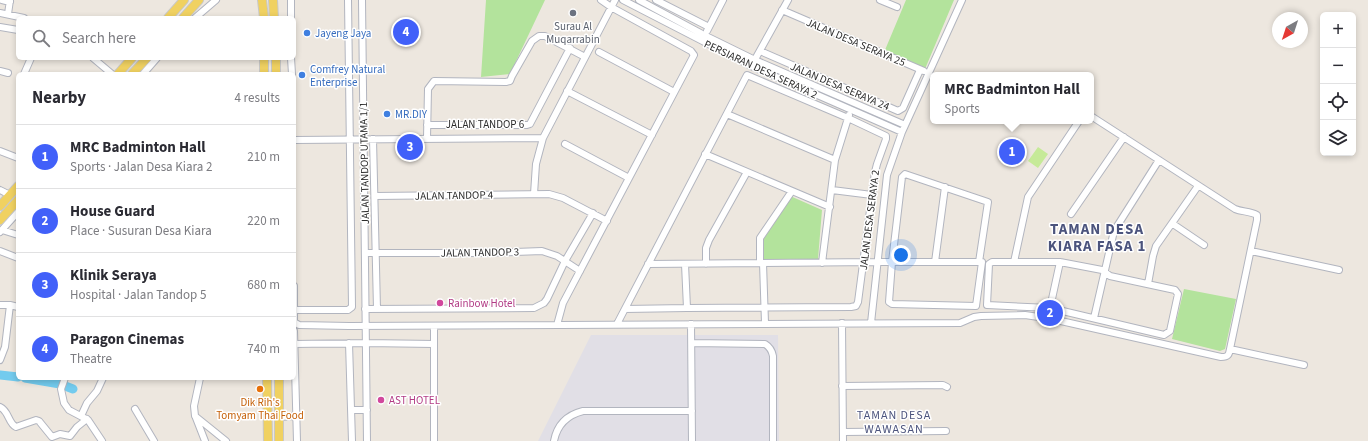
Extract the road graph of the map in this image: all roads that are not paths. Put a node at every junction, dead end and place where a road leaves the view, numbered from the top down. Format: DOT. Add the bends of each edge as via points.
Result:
graph roads {
  1 [pos="2,0"];
  2 [pos="184,0"];
  3 [pos="199,0"];
  4 [pos="216,0"];
  5 [pos="262,0"];
  6 [pos="273,0"];
  7 [pos="291,0"];
  8 [pos="348,0"];
  9 [pos="362,0"];
  10 [pos="602,0"];
  11 [pos="615,0"];
  12 [pos="623,0"];
  13 [pos="640,0"];
  14 [pos="656,0"];
  15 [pos="723,0"];
  16 [pos="788,0"];
  17 [pos="880,0"];
  18 [pos="962,0"];
  19 [pos="10,1"];
  20 [pos="611,7"];
  21 [pos="897,7"];
  22 [pos="782,10"];
  23 [pos="0,13"];
  24 [pos="8,14"];
  25 [pos="16,16"];
  26 [pos="170,16"];
  27 [pos="185,16"];
  28 [pos="197,16"];
  29 [pos="264,16"];
  30 [pos="274,16"];
  31 [pos="291,16"];
  32 [pos="0,26"];
  33 [pos="709,27"];
  34 [pos="16,30"];
  35 [pos="704,36"];
  36 [pos="570,48"];
  37 [pos="760,51"];
  38 [pos="599,52"];
  39 [pos="585,57"];
  40 [pos="30,60"];
  41 [pos="95,60"];
  42 [pos="130,60"];
  43 [pos="145,60"];
  44 [pos="155,60"];
  45 [pos="264,60"];
  46 [pos="276,60"];
  47 [pos="291,60"];
  48 [pos="753,63"];
  49 [pos="920,70"];
  50 [pos="0,71"];
  51 [pos="25,72"];
  52 [pos="110,72"];
  53 [pos="120,72"];
  54 [pos="134,72"];
  55 [pos="145,72"];
  56 [pos="264,72"];
  57 [pos="276,72"];
  58 [pos="292,72"];
  59 [pos="8,73"];
  60 [pos="929,73"];
  61 [pos="567,91"];
  62 [pos="674,92"];
  63 [pos="851,110"];
  64 [pos="727,114"];
  65 [pos="848,118"];
  66 [pos="1094,118"];
  67 [pos="427,124"];
  68 [pos="1077,124"];
  69 [pos="527,125"];
  70 [pos="905,125"];
  71 [pos="902,132"];
  72 [pos="652,135"];
  73 [pos="527,137"];
  74 [pos="1124,137"];
  75 [pos="427,138"];
  76 [pos="542,138"];
  77 [pos="350,139"];
  78 [pos="363,139"];
  79 [pos="373,139"];
  80 [pos="296,140"];
  81 [pos="565,144"];
  82 [pos="1,150"];
  83 [pos="705,154"];
  84 [pos="16,157"];
  85 [pos="834,160"];
  86 [pos="1159,160"];
  87 [pos="747,172"];
  88 [pos="629,178"];
  89 [pos="1198,186"];
  90 [pos="944,187"];
  91 [pos="16,188"];
  92 [pos="0,190"];
  93 [pos="832,190"];
  94 [pos="792,191"];
  95 [pos="534,194"];
  96 [pos="10,195"];
  97 [pos="872,195"];
  98 [pos="375,196"];
  99 [pos="16,202"];
  100 [pos="0,206"];
  101 [pos="830,207"];
  102 [pos="593,213"];
  103 [pos="16,214"];
  104 [pos="1071,214"];
  105 [pos="0,220"];
  106 [pos="606,221"];
  107 [pos="1173,224"];
  108 [pos="1,231"];
  109 [pos="16,235"];
  110 [pos="1204,245"];
  111 [pos="0,251"];
  112 [pos="1251,251"];
  113 [pos="365,252"];
  114 [pos="376,253"];
  115 [pos="16,257"];
  116 [pos="566,261"];
  117 [pos="864,262"];
  118 [pos="878,262"];
  119 [pos="892,262"];
  120 [pos="935,262"];
  121 [pos="979,262"];
  122 [pos="1014,262"];
  123 [pos="1060,262"];
  124 [pos="762,263"];
  125 [pos="822,263"];
  126 [pos="648,264"];
  127 [pos="685,264"];
  128 [pos="706,264"];
  129 [pos="1339,270"];
  130 [pos="580,271"];
  131 [pos="1104,271"];
  132 [pos="1148,284"];
  133 [pos="0,305"];
  134 [pos="10,305"];
  135 [pos="16,306"];
  136 [pos="687,308"];
  137 [pos="764,308"];
  138 [pos="1050,308"];
  139 [pos="366,309"];
  140 [pos="377,309"];
  141 [pos="625,309"];
  142 [pos="296,310"];
  143 [pos="1094,318"];
  144 [pos="871,322"];
  145 [pos="296,323"];
  146 [pos="765,323"];
  147 [pos="842,323"];
  148 [pos="617,324"];
  149 [pos="691,324"];
  150 [pos="557,325"];
  151 [pos="366,326"];
  152 [pos="434,326"];
  153 [pos="349,343"];
  154 [pos="366,343"];
  155 [pos="692,343"];
  156 [pos="296,344"];
  157 [pos="434,344"];
  158 [pos="1230,349"];
  159 [pos="0,360"];
  160 [pos="1304,365"];
  161 [pos="64,380"];
  162 [pos="101,380"];
  163 [pos="200,380"];
  164 [pos="267,380"];
  165 [pos="279,380"];
  166 [pos="295,380"];
  167 [pos="842,386"];
  168 [pos="947,387"];
  169 [pos="0,407"];
  170 [pos="136,410"];
  171 [pos="351,410"];
  172 [pos="367,410"];
  173 [pos="692,411"];
  174 [pos="195,416"];
  175 [pos="296,416"];
  176 [pos="279,417"];
  177 [pos="84,418"];
  178 [pos="946,431"];
  179 [pos="843,432"];
  180 [pos="102,441"];
  181 [pos="154,441"];
  182 [pos="205,441"];
  183 [pos="226,441"];
  184 [pos="268,441"];
  185 [pos="279,441"];
  186 [pos="297,441"];
  187 [pos="352,441"];
  188 [pos="367,441"];
  189 [pos="434,441"];
  190 [pos="554,441"];
  191 [pos="692,441"];
  192 [pos="773,441"];
  193 [pos="843,441"];
  1 -- 19 [label="street"];
  2 -- 26 [label="main road"];
  3 -- 27 [label="main road"];
  4 -- 28 [label="street"];
  5 -- 29 [label="main road"];
  6 -- 30 [label="main road"];
  7 -- 31 [label="street"];
  8 -- 77 [label="street"];
  9 -- 78 [label="street, JALAN TANDOP UTAMA 1/1"];
  10 -- 20 [label="street"];
  11 -- 20 [label="street"];
  12 -- 48 [label="street, PERSIARAN DESA SERAYA 2"];
  13 -- 35 [label="street, PERSIARAN DESA SERAYA 2"];
  14 -- 33 [label="street"];
  15 -- 33 [label="street"];
  16 -- 22 [label="street"];
  17 -- 21 [label="street"];
  18 -- 60 [label="street"];
  19 -- 24 [label="street"];
  20 -- 39 [label="street"];
  20 -- 62 [label="street" via="693,53"];
  22 -- 37 [label="street"];
  22 -- 49 [label="street, JALAN DESA SERAYA 25"];
  23 -- 24 [label="street"];
  24 -- 25 [label="street"];
  32 -- 34 [label="street"];
  33 -- 35 [label="street"];
  35 -- 48 [label="street, PERSIARAN DESA SERAYA 2"];
  36 -- 39 [label="street"];
  36 -- 67 [label="street" via="545,36 539,36 532,41 510,81 434,81 428,89"];
  36 -- 69 [label="street, JALAN TANDOP 6" via="532,122"];
  37 -- 48 [label="street"];
  37 -- 49 [label="street, JALAN DESA SERAYA 24" via="898,111 903,108"];
  38 -- 62 [label="street"];
  39 -- 61 [label="street"];
  40 -- 51 [label="street"];
  41 -- 52 [label="street"];
  42 -- 53 [label="main road"];
  43 -- 54 [label="main road"];
  44 -- 55 [label="street"];
  45 -- 56 [label="main road"];
  46 -- 57 [label="main road"];
  47 -- 58 [label="street"];
  48 -- 63 [label="street, PERSIARAN DESA SERAYA 2"];
  48 -- 70 [label="street, PERSIARAN DESA SERAYA 2"];
  49 -- 60 [label="street, JALAN DESA SERAYA 25"];
  50 -- 59 [label="street"];
  60 -- 70 [label="street"];
  61 -- 72 [label="street"];
  61 -- 76 [label="street"];
  62 -- 72 [label="street"];
  63 -- 65 [label="street"];
  63 -- 71 [label="street, PERSIARAN DESA SERAYA 2"];
  64 -- 65 [label="street" via="746,75"];
  64 -- 83 [label="street"];
  64 -- 85 [label="street"];
  65 -- 85 [label="street"];
  65 -- 97 [label="street, JALAN DESA SERAYA 2" via="886,136 877,164"];
  66 -- 74 [label="street"];
  67 -- 69 [label="street, JALAN TANDOP 6"];
  67 -- 75 [label="street"];
  68 -- 122 [label="street" via="1028,197"];
  69 -- 73 [label="street"];
  70 -- 71 [label="street"];
  71 -- 118 [label="street" via="887,174"];
  72 -- 88 [label="street"];
  73 -- 75 [label="street"];
  73 -- 76 [label="street"];
  74 -- 86 [label="street"];
  74 -- 104 [label="street"];
  75 -- 79 [label="street"];
  76 -- 95 [label="street" via="536,164"];
  77 -- 78 [label="street"];
  77 -- 80 [label="street"];
  77 -- 142 [label="street" via="352,307 348,310"];
  78 -- 79 [label="street"];
  78 -- 113 [label="street, JALAN TANDOP UTAMA 1/1"];
  79 -- 98 [label="street"];
  81 -- 88 [label="street"];
  82 -- 84 [label="street"];
  83 -- 87 [label="street"];
  83 -- 126 [label="street"];
  85 -- 93 [label="street"];
  86 -- 89 [label="street"];
  86 -- 131 [label="street" via="1114,231"];
  87 -- 94 [label="street"];
  87 -- 128 [label="street" via="709,240"];
  88 -- 106 [label="street"];
  89 -- 107 [label="street"];
  89 -- 112 [label="street" via="1238,210 1256,215 1258,220"];
  90 -- 119 [label="street" via="902,175"];
  90 -- 120 [label="street"];
  90 -- 121 [label="street" via="988,202"];
  91 -- 96 [label="main road"];
  92 -- 96 [label="street"];
  93 -- 97 [label="street"];
  93 -- 101 [label="street"];
  94 -- 101 [label="street"];
  94 -- 124 [label="street" via="760,238"];
  95 -- 98 [label="street, JALAN TANDOP 4"];
  95 -- 102 [label="street, JALAN TANDOP 4" via="556,195"];
  96 -- 100 [label="main road"];
  97 -- 117 [label="street, JALAN DESA SERAYA 2"];
  98 -- 114 [label="street"];
  99 -- 105 [label="main road"];
  101 -- 125 [label="street"];
  102 -- 106 [label="street, JALAN TANDOP 4"];
  102 -- 116 [label="street"];
  103 -- 108 [label="street"];
  106 -- 130 [label="street"];
  107 -- 110 [label="street"];
  107 -- 132 [label="street" via="1154,251"];
  108 -- 109 [label="street"];
  111 -- 115 [label="street"];
  112 -- 129 [label="street"];
  112 -- 158 [label="street"];
  113 -- 114 [label="street, JALAN TANDOP 3"];
  113 -- 139 [label="street, JALAN TANDOP UTAMA 1/1"];
  114 -- 116 [label="street, JALAN TANDOP 3" via="542,251"];
  114 -- 140 [label="street"];
  116 -- 130 [label="street, JALAN TANDOP 3"];
  116 -- 140 [label="street" via="547,299 534,308"];
  117 -- 118 [label="street"];
  117 -- 125 [label="street"];
  117 -- 137 [label="street, JALAN DESA SERAYA 2" via="856,306"];
  118 -- 119 [label="street"];
  118 -- 144 [label="street"];
  119 -- 120 [label="street"];
  119 -- 121 [label="street" via="890,303 974,307 977,304 982,262"];
  120 -- 121 [label="street"];
  122 -- 123 [label="street"];
  122 -- 138 [label="street" via="989,264 987,305"];
  123 -- 131 [label="street"];
  123 -- 138 [label="street"];
  124 -- 125 [label="street"];
  124 -- 128 [label="street"];
  124 -- 137 [label="street"];
  126 -- 127 [label="street"];
  126 -- 141 [label="street"];
  127 -- 128 [label="street"];
  127 -- 136 [label="street"];
  130 -- 150 [label="street" via="563,304"];
  131 -- 132 [label="street" via="1110,276"];
  131 -- 143 [label="street"];
  132 -- 143 [label="street" via="1177,292 1168,334"];
  133 -- 134 [label="street"];
  134 -- 135 [label="street"];
  134 -- 159 [label="street" via="5,347"];
  136 -- 137 [label="street"];
  136 -- 141 [label="street"];
  137 -- 146 [label="street"];
  138 -- 143 [label="street"];
  139 -- 140 [label="street"];
  139 -- 151 [label="street, JALAN TANDOP UTAMA 1/1"];
  141 -- 148 [label="street"];
  144 -- 147 [label="street"];
  144 -- 158 [label="street" via="960,323 981,316 1025,315 1058,320 1221,357 1228,356"];
  145 -- 151 [label="street"];
  146 -- 147 [label="street"];
  146 -- 149 [label="street"];
  147 -- 167 [label="street"];
  148 -- 149 [label="street"];
  148 -- 150 [label="street"];
  149 -- 155 [label="street"];
  150 -- 152 [label="street"];
  151 -- 152 [label="street"];
  151 -- 154 [label="street, JALAN TANDOP UTAMA 1/1"];
  152 -- 157 [label="street"];
  153 -- 154 [label="street"];
  153 -- 156 [label="street"];
  153 -- 171 [label="street"];
  154 -- 157 [label="street"];
  154 -- 172 [label="street, JALAN TANDOP UTAMA 1/1"];
  155 -- 173 [label="street"];
  155 -- 192 [label="street" via="765,344 769,347 773,356"];
  157 -- 189 [label="street"];
  158 -- 160 [label="street"];
  161 -- 177 [label="street" via="61,389 66,407"];
  162 -- 177 [label="street" via="97,391 87,403"];
  163 -- 174 [label="street" via="194,406"];
  164 -- 184 [label="main road"];
  165 -- 176 [label="main road"];
  166 -- 175 [label="street"];
  167 -- 168 [label="street"];
  167 -- 179 [label="street"];
  169 -- 177 [label="street" via="5,410 13,426 36,420 52,438 60,434 70,436"];
  170 -- 181 [label="street"];
  171 -- 172 [label="street"];
  171 -- 187 [label="street"];
  172 -- 188 [label="street, JALAN TANDOP UTAMA 1/1"];
  173 -- 190 [label="street" via="583,411 565,419"];
  173 -- 191 [label="street"];
  174 -- 182 [label="street"];
  174 -- 183 [label="street"];
  175 -- 176 [label="street"];
  175 -- 186 [label="street"];
  176 -- 185 [label="main road"];
  177 -- 180 [label="street" via="91,423"];
  178 -- 179 [label="street"];
  179 -- 193 [label="street"];
}
